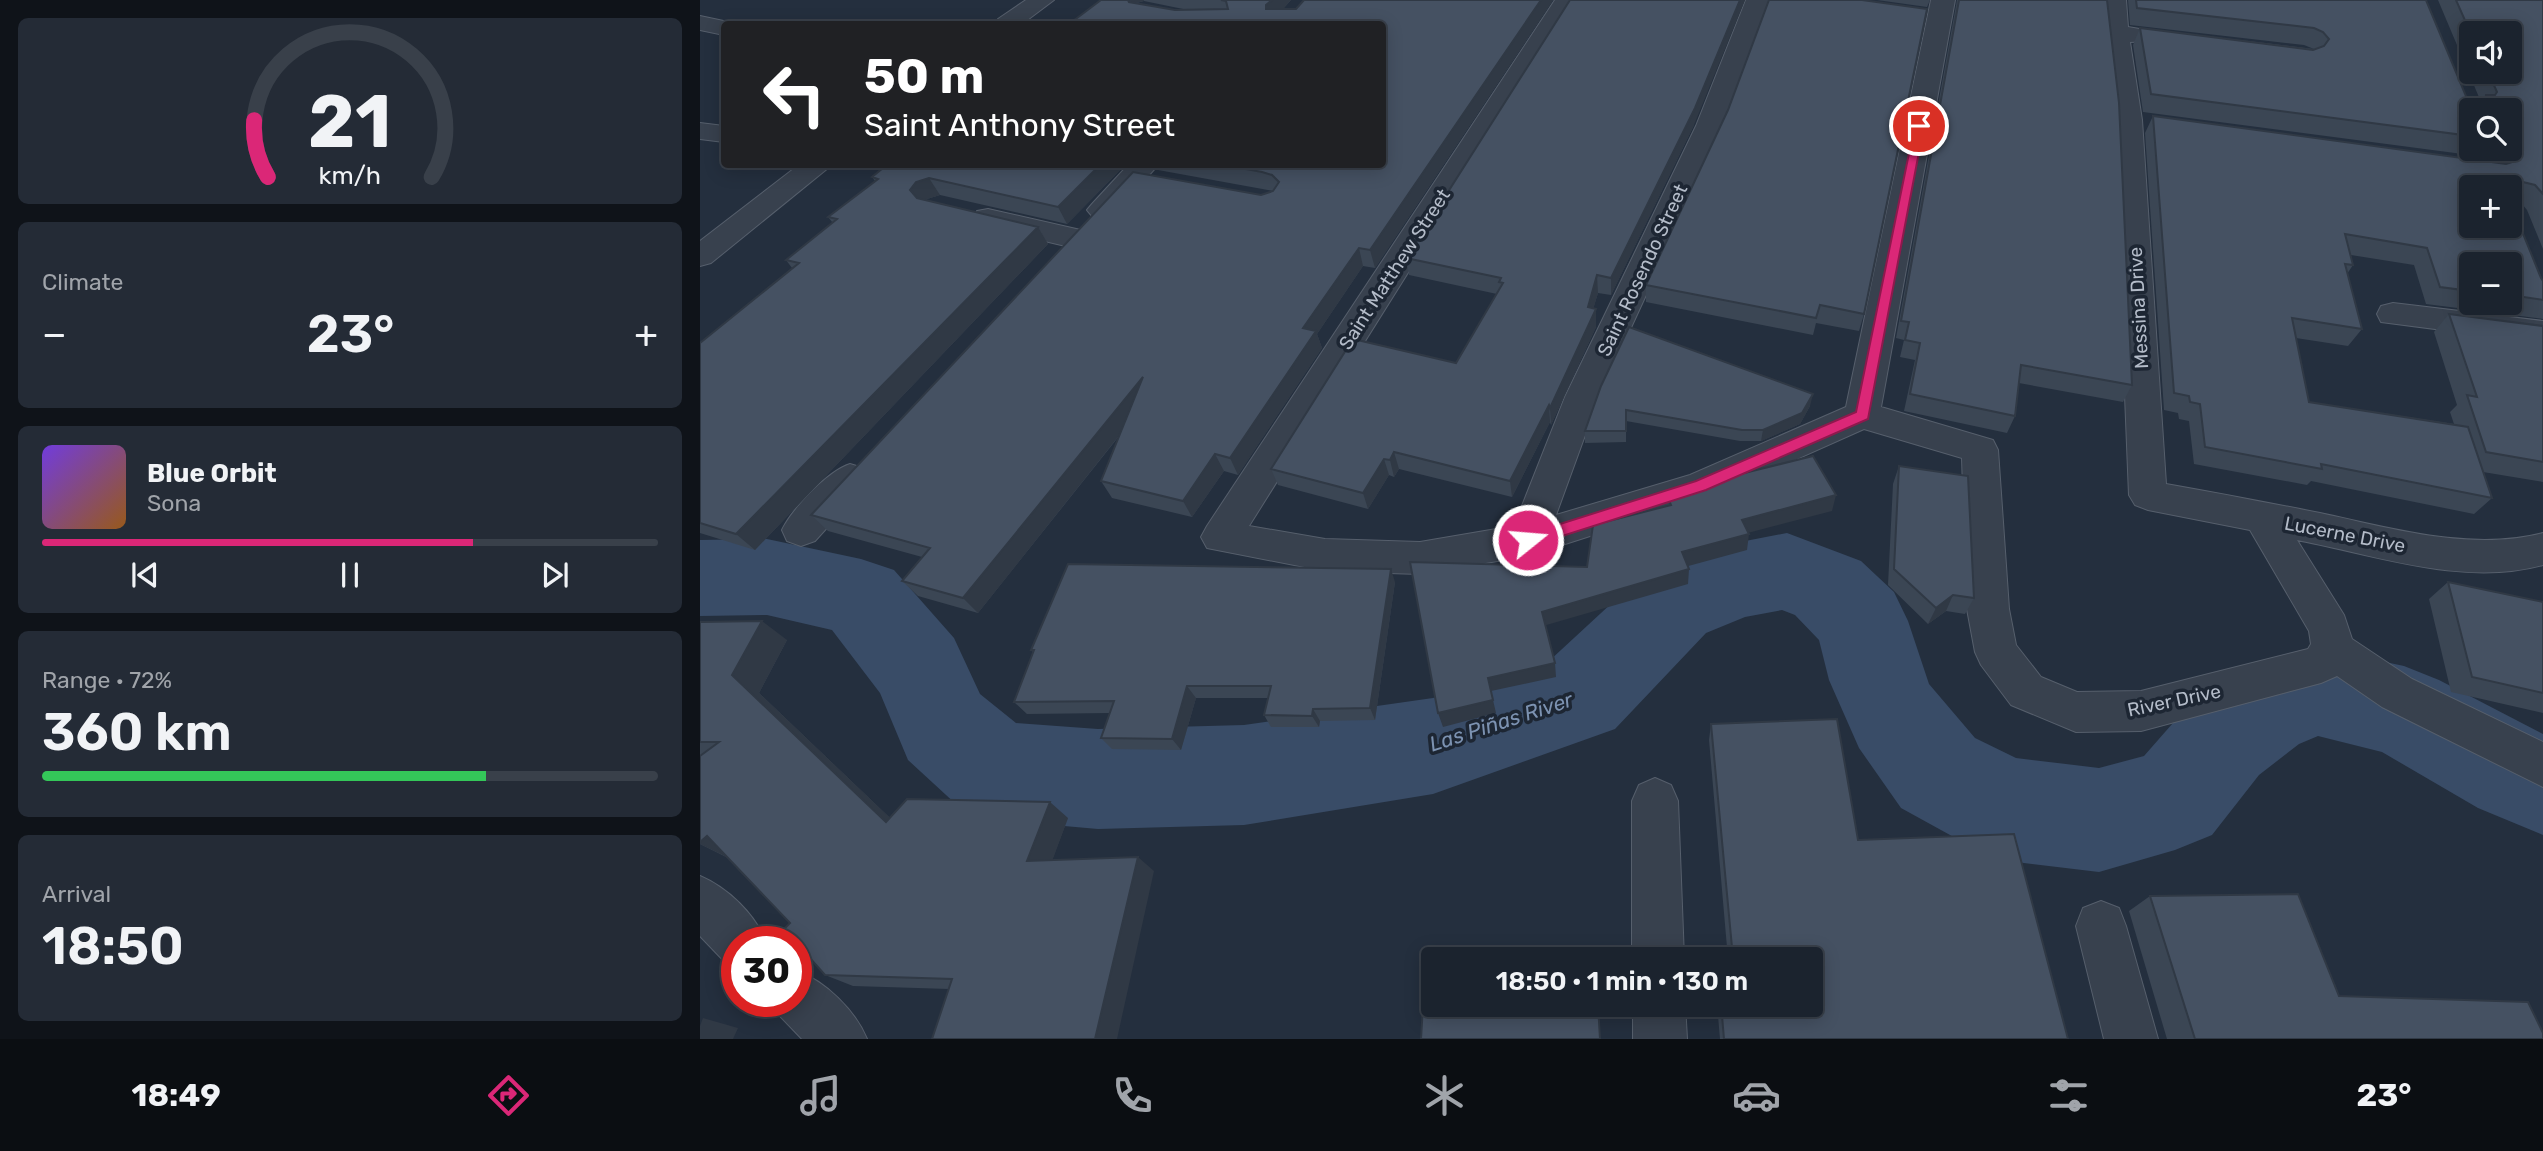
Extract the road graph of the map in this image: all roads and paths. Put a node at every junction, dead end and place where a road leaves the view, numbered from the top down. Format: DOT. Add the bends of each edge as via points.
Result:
graph roads {
  1 [pos="1042,0"];
  2 [pos="1567,0"];
  3 [pos="1758,0"];
  4 [pos="2114,0"];
  5 [pos="1932,12"];
  6 [pos="1011,21"];
  7 [pos="700,23"];
  8 [pos="721,27"];
  9 [pos="2116,33"];
  10 [pos="2169,39"];
  11 [pos="700,131"];
  12 [pos="721,134"];
  13 [pos="814,168"];
  14 [pos="1146,174"];
  15 [pos="966,213"];
  16 [pos="1074,238"];
  17 [pos="700,256"];
  18 [pos="1046,268"];
  19 [pos="2393,314"];
  20 [pos="2543,332"];
  21 [pos="1862,415"];
  22 [pos="867,460"];
  23 [pos="2148,495"];
  24 [pos="2263,518"];
  25 [pos="801,530"];
  26 [pos="1528,540"];
  27 [pos="2543,550"];
  28 [pos="2333,649"];
  29 [pos="2543,765"];
  30 [pos="1655,801"];
  31 [pos="700,901"];
  32 [pos="725,926"];
  33 [pos="2101,926"];
  34 [pos="1658,947"];
  35 [pos="812,1012"];
  36 [pos="1659,1017"];
  37 [pos="840,1039"];
  38 [pos="1660,1039"];
  39 [pos="2131,1039"];
  1 -- 6 [label="street"];
  2 -- 26 [label="street, Saint Matthew Street" via="1221,537 1325,555 1420,558"];
  3 -- 26 [label="street, Saint Rosendo Street" via="1710,126 1582,397"];
  4 -- 9 [label="street, Messina Drive"];
  5 -- 21 [label="street"];
  7 -- 8 [label="street"];
  9 -- 10 [label="street"];
  9 -- 23 [label="street, Messina Drive" via="2141,122"];
  11 -- 12 [label="street"];
  13 -- 17 [label="street"];
  14 -- 16 [label="street"];
  15 -- 16 [label="street"];
  16 -- 18 [label="street"];
  19 -- 20 [label="street"];
  21 -- 26 [label="street" via="1701,486"];
  21 -- 28 [label="street, River Drive" via="1980,450 1989,609 1996,652 2026,691 2076,712 2141,711 2320,664"];
  22 -- 25 [label="street"];
  23 -- 24 [label="street, Lucerne Drive"];
  24 -- 27 [label="street, Lucerne Drive" via="2427,550 2491,556"];
  24 -- 28 [label="street" via="2329,628"];
  28 -- 29 [label="street" via="2397,693"];
  30 -- 34 [label="street"];
  31 -- 32 [label="street"];
  33 -- 39 [label="street"];
  35 -- 37 [label="street"];
  36 -- 38 [label="street"];
}
